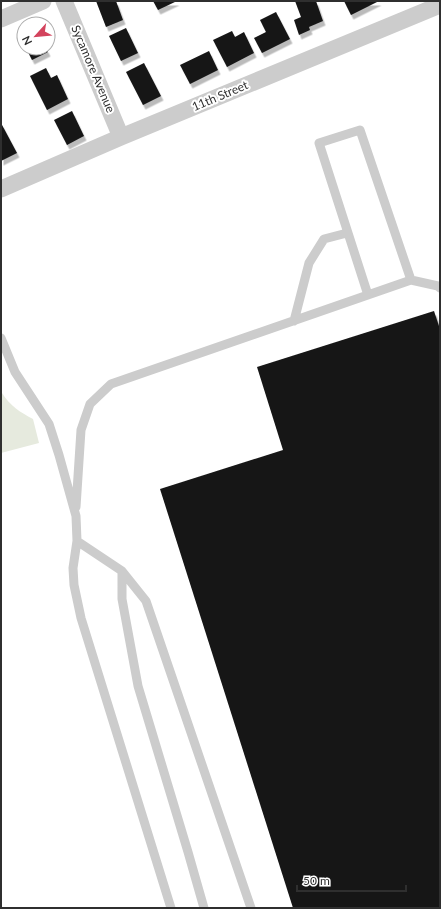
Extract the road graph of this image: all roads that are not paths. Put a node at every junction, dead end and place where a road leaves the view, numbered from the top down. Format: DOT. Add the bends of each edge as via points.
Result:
graph roads {
  1 [pos="43,1"];
  2 [pos="64,1"];
  3 [pos="440,5"];
  4 [pos="418,7"];
  5 [pos="1,18"];
  6 [pos="121,137"];
  7 [pos="1,189"];
  8 [pos="347,233"];
  9 [pos="411,280"];
  10 [pos="440,288"];
  11 [pos="368,295"];
  12 [pos="294,321"];
  13 [pos="1,338"];
  14 [pos="76,516"];
  15 [pos="77,541"];
  16 [pos="122,571"];
  17 [pos="171,908"];
  18 [pos="204,908"];
  19 [pos="251,908"];
  1 -- 5 [label="street"];
  2 -- 6 [label="street, Sycamore Avenue"];
  3 -- 4 [label="street, 11th Street"];
  4 -- 6 [label="street, 11th Street"];
  6 -- 7 [label="street, 11th Street"];
  8 -- 9 [label="lane" via="318,143 360,130"];
  8 -- 11 [label="lane"];
  8 -- 12 [label="lane" via="324,239 309,263"];
  9 -- 10 [label="lane"];
  9 -- 11 [label="lane"];
  11 -- 12 [label="lane"];
  12 -- 14 [label="lane" via="111,384 90,404 81,430"];
  13 -- 14 [label="lane" via="15,372 49,424"];
  14 -- 15 [label="lane"];
  15 -- 16 [label="lane"];
  15 -- 17 [label="lane" via="73,568 81,618"];
  16 -- 18 [label="lane" via="122,599 138,686"];
  16 -- 19 [label="lane" via="146,601"];
}
